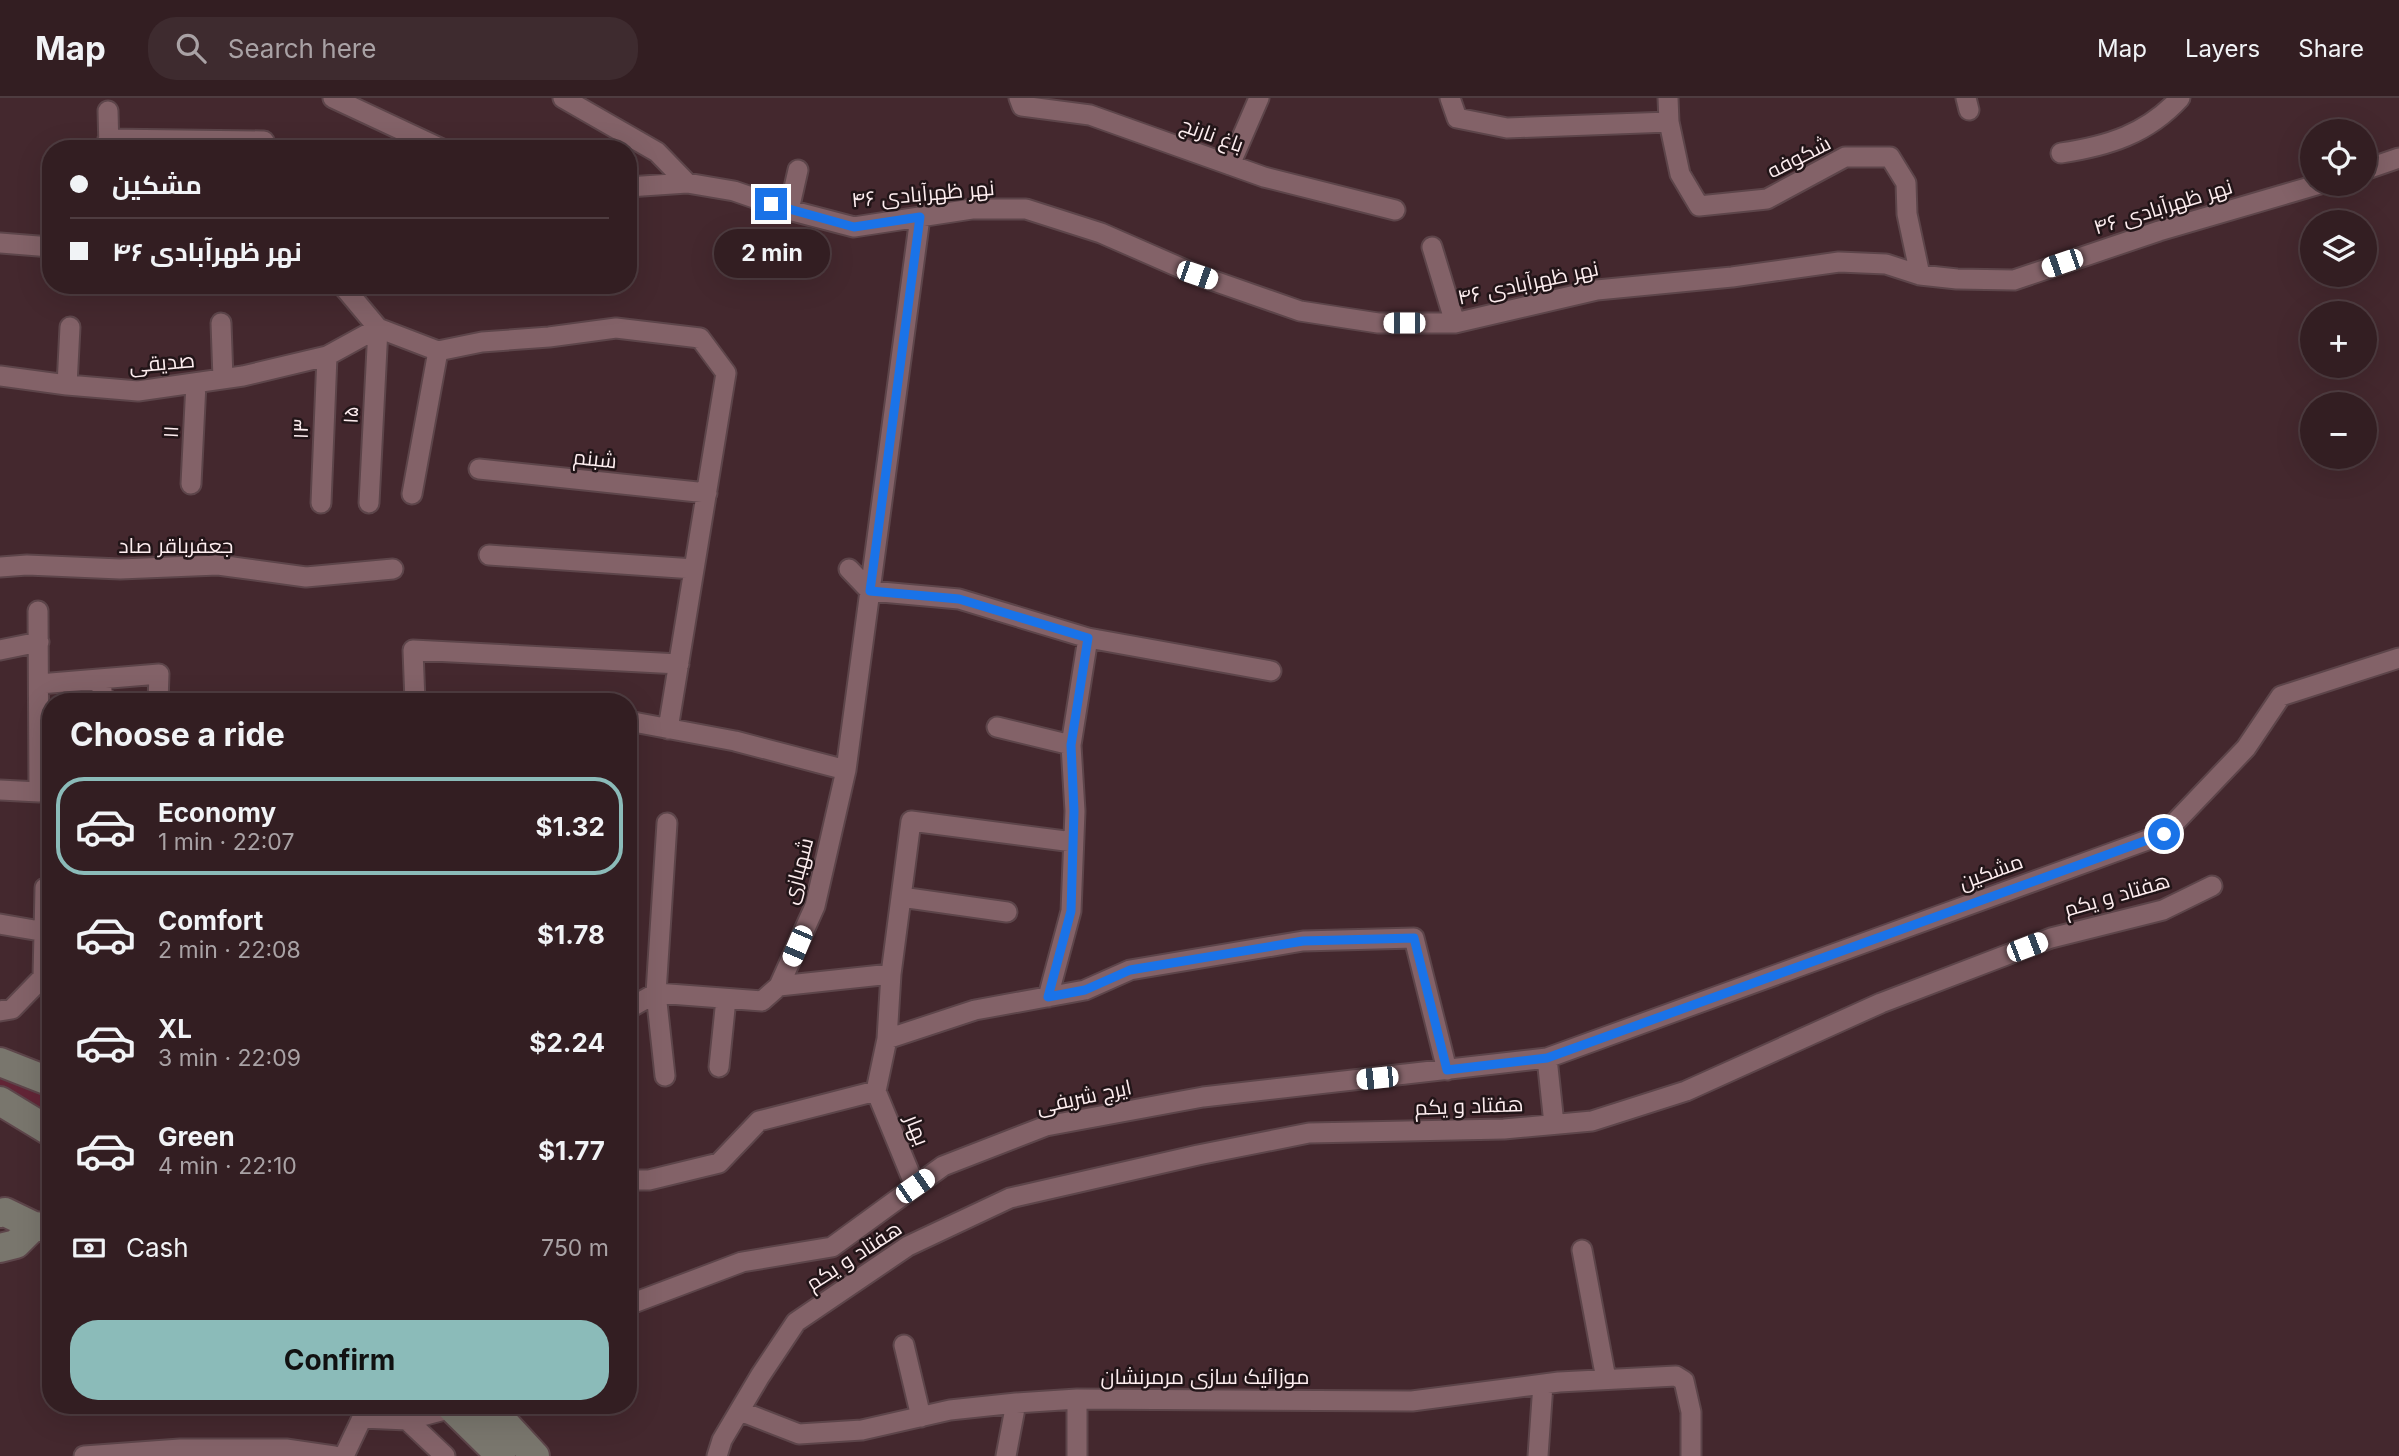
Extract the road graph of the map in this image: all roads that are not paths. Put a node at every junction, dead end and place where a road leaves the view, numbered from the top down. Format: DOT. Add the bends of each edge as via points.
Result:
graph roads {
  1 [pos="333,98"];
  2 [pos="562,98"];
  3 [pos="1019,98"];
  4 [pos="1259,98"];
  5 [pos="1450,98"];
  6 [pos="1668,98"];
  7 [pos="2180,98"];
  8 [pos="108,111"];
  9 [pos="1670,122"];
  10 [pos="108,140"];
  11 [pos="423,140"];
  12 [pos="636,140"];
  13 [pos="637,141"];
  14 [pos="2061,153"];
  15 [pos="2399,158"];
  16 [pos="1230,165"];
  17 [pos="2377,166"];
  18 [pos="797,170"];
  19 [pos="687,183"];
  20 [pos="637,186"];
  21 [pos="2300,190"];
  22 [pos="789,210"];
  23 [pos="1395,210"];
  24 [pos="920,217"];
  25 [pos="0,243"];
  26 [pos="42,246"];
  27 [pos="1432,247"];
  28 [pos="1920,275"];
  29 [pos="350,294"];
  30 [pos="221,323"];
  31 [pos="1455,323"];
  32 [pos="70,327"];
  33 [pos="378,328"];
  34 [pos="438,351"];
  35 [pos="327,356"];
  36 [pos="0,376"];
  37 [pos="223,379"];
  38 [pos="196,383"];
  39 [pos="67,385"];
  40 [pos="479,469"];
  41 [pos="191,484"];
  42 [pos="707,493"];
  43 [pos="412,494"];
  44 [pos="321,503"];
  45 [pos="369,503"];
  46 [pos="489,555"];
  47 [pos="0,567"];
  48 [pos="393,569"];
  49 [pos="694,569"];
  50 [pos="849,569"];
  51 [pos="870,591"];
  52 [pos="38,611"];
  53 [pos="1088,638"];
  54 [pos="39,642"];
  55 [pos="0,650"];
  56 [pos="2399,658"];
  57 [pos="679,664"];
  58 [pos="1271,671"];
  59 [pos="101,679"];
  60 [pos="39,684"];
  61 [pos="102,693"];
  62 [pos="158,693"];
  63 [pos="415,693"];
  64 [pos="637,723"];
  65 [pos="997,727"];
  66 [pos="668,729"];
  67 [pos="1071,745"];
  68 [pos="846,770"];
  69 [pos="0,790"];
  70 [pos="667,823"];
  71 [pos="1073,842"];
  72 [pos="2212,886"];
  73 [pos="901,897"];
  74 [pos="1007,912"];
  75 [pos="0,924"];
  76 [pos="42,931"];
  77 [pos="891,974"];
  78 [pos="42,978"];
  79 [pos="779,986"];
  80 [pos="656,993"];
  81 [pos="1048,997"];
  82 [pos="726,999"];
  83 [pos="637,1004"];
  84 [pos="0,1011"];
  85 [pos="887,1039"];
  86 [pos="1547,1058"];
  87 [pos="0,1062"];
  88 [pos="719,1067"];
  89 [pos="1447,1070"];
  90 [pos="664,1076"];
  91 [pos="42,1078"];
  92 [pos="876,1091"];
  93 [pos="0,1101"];
  94 [pos="1554,1124"];
  95 [pos="42,1127"];
  96 [pos="637,1180"];
  97 [pos="915,1186"];
  98 [pos="0,1213"];
  99 [pos="42,1227"];
  100 [pos="42,1228"];
  101 [pos="0,1248"];
  102 [pos="1582,1250"];
  103 [pos="637,1302"];
  104 [pos="904,1345"];
  105 [pos="1606,1380"];
  106 [pos="1542,1384"];
  107 [pos="1077,1399"];
  108 [pos="1016,1403"];
  109 [pos="740,1410"];
  110 [pos="427,1414"];
  111 [pos="458,1414"];
  112 [pos="496,1414"];
  113 [pos="921,1416"];
  114 [pos="407,1420"];
  115 [pos="84,1456"];
  116 [pos="334,1456"];
  117 [pos="344,1456"];
  118 [pos="445,1456"];
  119 [pos="501,1456"];
  120 [pos="535,1456"];
  121 [pos="717,1456"];
  122 [pos="1006,1456"];
  123 [pos="1077,1456"];
  124 [pos="1538,1456"];
  125 [pos="1691,1456"];
  1 -- 11 [label="street"];
  2 -- 12 [label="street"];
  3 -- 16 [label="street, باغ نارنج" via="1022,106 1090,115"];
  4 -- 16 [label="street"];
  5 -- 9 [label="street" via="1457,118 1507,128"];
  6 -- 9 [label="street"];
  7 -- 14 [label="street" via="2163,117 2125,138"];
  8 -- 10 [label="street"];
  9 -- 28 [label="street, شکوفه" via="1680,174 1699,206 1767,199 1845,157 1890,157 1906,183 1907,214"];
  13 -- 19 [label="street" via="657,152"];
  15 -- 17 [label="street"];
  16 -- 23 [label="street, باغ نارنج"];
  18 -- 22 [label="street"];
  19 -- 20 [label="street, نهر ظهرآبادی ۴۶"];
  19 -- 22 [label="street, نهر ظهرآبادی ۴۶" via="734,191"];
  21 -- 28 [label="street, نهر ظهرآبادی ۴۶" via="2014,280"];
  22 -- 24 [label="street, نهر ظهرآبادی ۴۶" via="854,227"];
  24 -- 31 [label="street, نهر ظهرآبادی ۴۶" via="971,209 1026,209 1101,233 1197,275 1300,311 1378,323"];
  24 -- 51 [label="street, شهبازی"];
  25 -- 26 [label="street"];
  27 -- 31 [label="street"];
  28 -- 31 [label="street, نهر ظهرآبادی ۴۶" via="1886,264 1839,262 1597,290"];
  29 -- 33 [label="street"];
  30 -- 37 [label="street"];
  32 -- 39 [label="street"];
  33 -- 34 [label="street"];
  33 -- 35 [label="street, صدیقی"];
  33 -- 45 [label="street, ۱۵"];
  34 -- 42 [label="street" via="616,328 700,338 726,373"];
  34 -- 43 [label="street"];
  35 -- 37 [label="street, صدیقی"];
  35 -- 44 [label="street, ۱۳"];
  36 -- 39 [label="street, صدیقی"];
  37 -- 38 [label="street, صدیقی"];
  38 -- 39 [label="street, صدیقی" via="138,391"];
  38 -- 41 [label="street, ۱۱"];
  40 -- 42 [label="street, شبنم"];
  42 -- 49 [label="street"];
  46 -- 49 [label="street"];
  47 -- 48 [label="street, جعفرباقر صاد" via="218,565 306,577"];
  49 -- 57 [label="street"];
  50 -- 51 [label="street"];
  51 -- 53 [label="street" via="959,599"];
  51 -- 68 [label="street, شهبازی"];
  52 -- 54 [label="street"];
  53 -- 58 [label="street"];
  53 -- 67 [label="street"];
  54 -- 55 [label="street"];
  54 -- 60 [label="street"];
  56 -- 86 [label="street, مشکین" via="2281,696 2246,748 2164,834"];
  57 -- 63 [label="street" via="413,650"];
  57 -- 66 [label="street"];
  59 -- 60 [label="street"];
  59 -- 61 [label="street"];
  59 -- 62 [label="street" via="159,674"];
  60 -- 69 [label="street" via="39,792"];
  64 -- 66 [label="street"];
  65 -- 67 [label="street"];
  66 -- 68 [label="street"];
  67 -- 71 [label="street"];
  68 -- 79 [label="street, شهبازی" via="815,906"];
  70 -- 80 [label="street"];
  71 -- 73 [label="street" via="911,821"];
  71 -- 81 [label="street" via="1071,911"];
  72 -- 94 [label="street, هفتاد و یکم" via="2163,910 2051,938 1881,1003 1686,1091 1592,1121"];
  73 -- 74 [label="street"];
  73 -- 77 [label="street"];
  75 -- 76 [label="street"];
  77 -- 79 [label="street"];
  77 -- 85 [label="street"];
  78 -- 84 [label="street" via="12,1009"];
  79 -- 82 [label="street" via="761,1001"];
  80 -- 82 [label="street"];
  80 -- 83 [label="street"];
  80 -- 90 [label="street"];
  81 -- 85 [label="street" via="975,1010"];
  81 -- 89 [label="street" via="1085,990 1130,970 1303,941 1414,938"];
  82 -- 88 [label="street"];
  85 -- 92 [label="street"];
  86 -- 89 [label="street, ایرج شریفی"];
  86 -- 94 [label="street"];
  87 -- 91 [label="main road"];
  89 -- 97 [label="street, ایرج شریفی" via="1203,1097 1046,1126 943,1166"];
  92 -- 96 [label="street" via="759,1121 719,1163"];
  92 -- 97 [label="street, بهار"];
  93 -- 95 [label="main road"];
  94 -- 109 [label="street, هفتاد و یکم" via="1309,1133 1010,1198 908,1246 796,1322"];
  97 -- 103 [label="street, ایرج شریفی" via="832,1247 742,1262"];
  98 -- 99 [label="main road"];
  100 -- 101 [label="main road"];
  102 -- 105 [label="street"];
  104 -- 113 [label="street"];
  105 -- 106 [label="street, موزائیک سازی مرمرنشان"];
  105 -- 125 [label="street, موزائیک سازی مرمرنشان" via="1676,1376 1684,1381 1691,1412"];
  106 -- 107 [label="street, موزائیک سازی مرمرنشان" via="1412,1401"];
  106 -- 124 [label="street"];
  107 -- 108 [label="street, موزائیک سازی مرمرنشان"];
  107 -- 123 [label="street"];
  108 -- 113 [label="street, موزائیک سازی مرمرنشان"];
  108 -- 122 [label="street"];
  109 -- 113 [label="street, موزائیک سازی مرمرنشان" via="799,1434 862,1430"];
  109 -- 121 [label="street, هفتاد و یکم"];
  110 -- 114 [label="street"];
  111 -- 119 [label="main road"];
  112 -- 120 [label="main road"];
  114 -- 117 [label="street" via="362,1419"];
  114 -- 118 [label="street"];
  115 -- 116 [label="street" via="286,1449"];
}
